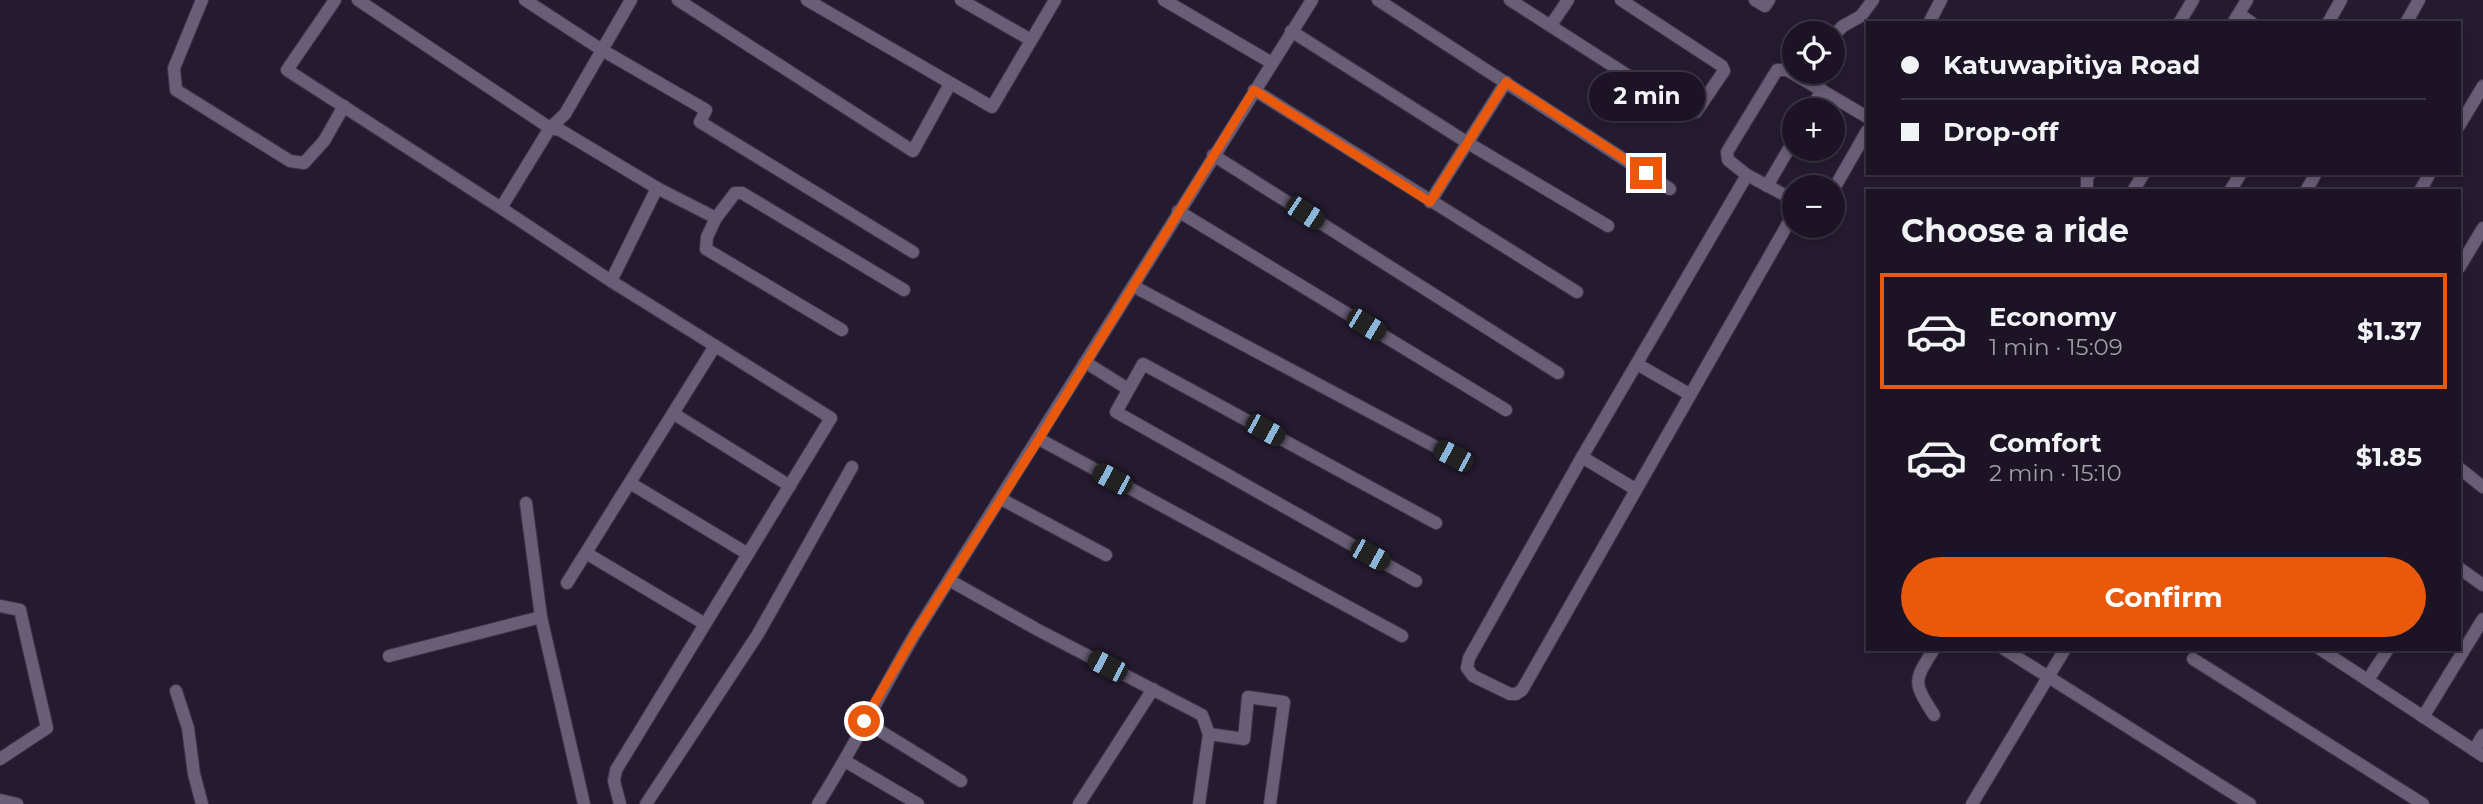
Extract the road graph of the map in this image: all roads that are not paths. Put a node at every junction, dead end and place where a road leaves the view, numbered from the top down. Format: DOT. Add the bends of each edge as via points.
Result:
graph roads {
  1 [pos="202,0"];
  2 [pos="335,0"];
  3 [pos="358,0"];
  4 [pos="525,0"];
  5 [pos="631,0"];
  6 [pos="678,0"];
  7 [pos="807,0"];
  8 [pos="961,0"];
  9 [pos="1055,0"];
  10 [pos="1164,0"];
  11 [pos="1312,0"];
  12 [pos="1378,0"];
  13 [pos="1510,0"];
  14 [pos="1568,0"];
  15 [pos="1620,0"];
  16 [pos="1755,0"];
  17 [pos="1769,0"];
  18 [pos="1873,0"];
  19 [pos="1941,0"];
  20 [pos="2193,0"];
  21 [pos="2247,0"];
  22 [pos="2341,0"];
  23 [pos="2419,0"];
  24 [pos="2236,18"];
  25 [pos="1929,21"];
  26 [pos="2180,21"];
  27 [pos="2329,21"];
  28 [pos="2407,21"];
  29 [pos="1551,25"];
  30 [pos="1845,25"];
  31 [pos="1292,31"];
  32 [pos="1031,40"];
  33 [pos="602,50"];
  34 [pos="1272,63"];
  35 [pos="1782,69"];
  36 [pos="1506,82"];
  37 [pos="950,84"];
  38 [pos="1817,84"];
  39 [pos="2483,86"];
  40 [pos="1254,90"];
  41 [pos="1822,90"];
  42 [pos="1818,98"];
  43 [pos="344,106"];
  44 [pos="1866,116"];
  45 [pos="2461,123"];
  46 [pos="550,128"];
  47 [pos="1866,133"];
  48 [pos="1468,143"];
  49 [pos="1213,155"];
  50 [pos="1782,160"];
  51 [pos="1747,175"];
  52 [pos="1842,175"];
  53 [pos="1767,186"];
  54 [pos="657,188"];
  55 [pos="1670,189"];
  56 [pos="1782,194"];
  57 [pos="1430,202"];
  58 [pos="501,208"];
  59 [pos="1178,211"];
  60 [pos="716,218"];
  61 [pos="1608,226"];
  62 [pos="2483,228"];
  63 [pos="1782,235"];
  64 [pos="913,252"];
  65 [pos="2461,265"];
  66 [pos="611,281"];
  67 [pos="1133,286"];
  68 [pos="904,290"];
  69 [pos="1577,292"];
  70 [pos="842,330"];
  71 [pos="715,346"];
  72 [pos="1085,362"];
  73 [pos="1637,364"];
  74 [pos="1558,373"];
  75 [pos="1128,389"];
  76 [pos="1689,394"];
  77 [pos="1506,410"];
  78 [pos="674,414"];
  79 [pos="1039,439"];
  80 [pos="1453,456"];
  81 [pos="1582,457"];
  82 [pos="852,467"];
  83 [pos="2461,470"];
  84 [pos="630,483"];
  85 [pos="790,486"];
  86 [pos="2483,487"];
  87 [pos="1635,489"];
  88 [pos="1001,499"];
  89 [pos="526,503"];
  90 [pos="1436,523"];
  91 [pos="586,553"];
  92 [pos="748,554"];
  93 [pos="1106,555"];
  94 [pos="2461,569"];
  95 [pos="949,580"];
  96 [pos="1416,581"];
  97 [pos="567,583"];
  98 [pos="2483,585"];
  99 [pos="0,606"];
  100 [pos="541,617"];
  101 [pos="2483,619"];
  102 [pos="705,624"];
  103 [pos="1402,636"];
  104 [pos="1933,651"];
  105 [pos="2007,651"];
  106 [pos="2064,651"];
  107 [pos="2323,651"];
  108 [pos="2387,651"];
  109 [pos="389,656"];
  110 [pos="2193,659"];
  111 [pos="2047,677"];
  112 [pos="2368,680"];
  113 [pos="1153,689"];
  114 [pos="176,691"];
  115 [pos="1934,715"];
  116 [pos="2423,717"];
  117 [pos="864,721"];
  118 [pos="1209,734"];
  119 [pos="2483,736"];
  120 [pos="2478,753"];
  121 [pos="0,758"];
  122 [pos="845,761"];
  123 [pos="961,781"];
  124 [pos="0,800"];
  125 [pos="16,804"];
  126 [pos="202,804"];
  127 [pos="584,804"];
  128 [pos="620,804"];
  129 [pos="646,804"];
  130 [pos="818,804"];
  131 [pos="918,804"];
  132 [pos="1079,804"];
  133 [pos="1199,804"];
  134 [pos="1270,804"];
  135 [pos="1972,804"];
  136 [pos="2250,804"];
  137 [pos="2423,804"];
  1 -- 43 [label="street" via="174,68 176,90 290,161 304,163 324,141"];
  2 -- 43 [label="street" via="287,70"];
  3 -- 46 [label="street"];
  4 -- 33 [label="street"];
  5 -- 33 [label="street"];
  6 -- 37 [label="street" via="913,151"];
  7 -- 37 [label="street"];
  8 -- 32 [label="street"];
  9 -- 32 [label="street"];
  10 -- 34 [label="street"];
  11 -- 31 [label="street"];
  12 -- 36 [label="street"];
  13 -- 29 [label="street"];
  14 -- 29 [label="street"];
  15 -- 29 [label="street" via="1722,66 1724,71 1696,112 1688,114"];
  16 -- 17 [label="street" via="1765,6"];
  18 -- 30 [label="street" via="1861,16"];
  19 -- 25 [label="street"];
  20 -- 26 [label="street"];
  21 -- 24 [label="street"];
  22 -- 27 [label="street"];
  23 -- 28 [label="street"];
  31 -- 34 [label="street"];
  31 -- 48 [label="street"];
  32 -- 37 [label="street" via="992,107"];
  33 -- 46 [label="street" via="565,114"];
  33 -- 64 [label="street" via="706,110 700,122"];
  34 -- 40 [label="street"];
  35 -- 51 [label="street" via="1774,73 1727,152 1728,160"];
  36 -- 48 [label="street"];
  36 -- 55 [label="street"];
  38 -- 41 [label="street"];
  39 -- 45 [label="street"];
  40 -- 49 [label="street"];
  40 -- 57 [label="street"];
  41 -- 42 [label="street"];
  41 -- 44 [label="street"];
  43 -- 58 [label="street"];
  46 -- 54 [label="street" via="561,130"];
  46 -- 58 [label="street"];
  47 -- 52 [label="street"];
  48 -- 57 [label="street"];
  48 -- 61 [label="street"];
  49 -- 59 [label="street"];
  49 -- 74 [label="street"];
  50 -- 53 [label="street"];
  51 -- 53 [label="street"];
  51 -- 73 [label="street"];
  53 -- 56 [label="street"];
  54 -- 60 [label="street"];
  54 -- 66 [label="street"];
  57 -- 69 [label="street"];
  58 -- 66 [label="street"];
  59 -- 67 [label="street"];
  59 -- 77 [label="street"];
  60 -- 68 [label="street" via="735,193 742,193"];
  60 -- 70 [label="street" via="706,249"];
  62 -- 65 [label="street"];
  63 -- 76 [label="street"];
  66 -- 71 [label="street"];
  67 -- 72 [label="street"];
  67 -- 80 [label="street"];
  71 -- 78 [label="street"];
  71 -- 85 [label="street" via="831,418"];
  72 -- 75 [label="street"];
  72 -- 79 [label="street"];
  73 -- 76 [label="street"];
  73 -- 81 [label="street"];
  75 -- 90 [label="street" via="1143,364"];
  75 -- 96 [label="street" via="1116,412"];
  76 -- 87 [label="street"];
  78 -- 84 [label="street"];
  78 -- 85 [label="street"];
  79 -- 88 [label="street"];
  79 -- 103 [label="street"];
  81 -- 87 [label="street"];
  81 -- 87 [label="street" via="1469,658 1467,668 1473,676 1510,694 1521,690"];
  82 -- 129 [label="street" via="758,634"];
  83 -- 86 [label="street"];
  84 -- 91 [label="street"];
  84 -- 92 [label="street"];
  85 -- 92 [label="street"];
  88 -- 93 [label="street"];
  88 -- 95 [label="street"];
  89 -- 100 [label="street"];
  91 -- 97 [label="street"];
  91 -- 102 [label="street"];
  92 -- 102 [label="street"];
  94 -- 98 [label="street"];
  95 -- 113 [label="street"];
  95 -- 117 [label="street"];
  99 -- 121 [label="street" via="20,610 47,728"];
  100 -- 109 [label="street"];
  100 -- 127 [label="street"];
  101 -- 116 [label="street"];
  102 -- 128 [label="street" via="616,770"];
  104 -- 115 [label="street" via="1918,673 1918,690"];
  105 -- 111 [label="street"];
  106 -- 111 [label="street"];
  107 -- 112 [label="street"];
  108 -- 112 [label="street"];
  110 -- 137 [label="street"];
  111 -- 135 [label="street"];
  111 -- 136 [label="street"];
  112 -- 116 [label="street"];
  113 -- 118 [label="street" via="1202,715"];
  113 -- 132 [label="street"];
  114 -- 126 [label="street"];
  116 -- 120 [label="street"];
  117 -- 122 [label="street"];
  117 -- 123 [label="street"];
  118 -- 133 [label="street"];
  118 -- 134 [label="street" via="1244,739 1248,697 1284,702"];
  119 -- 120 [label="street"];
  122 -- 130 [label="street"];
  122 -- 131 [label="street"];
  124 -- 125 [label="street"];
}
